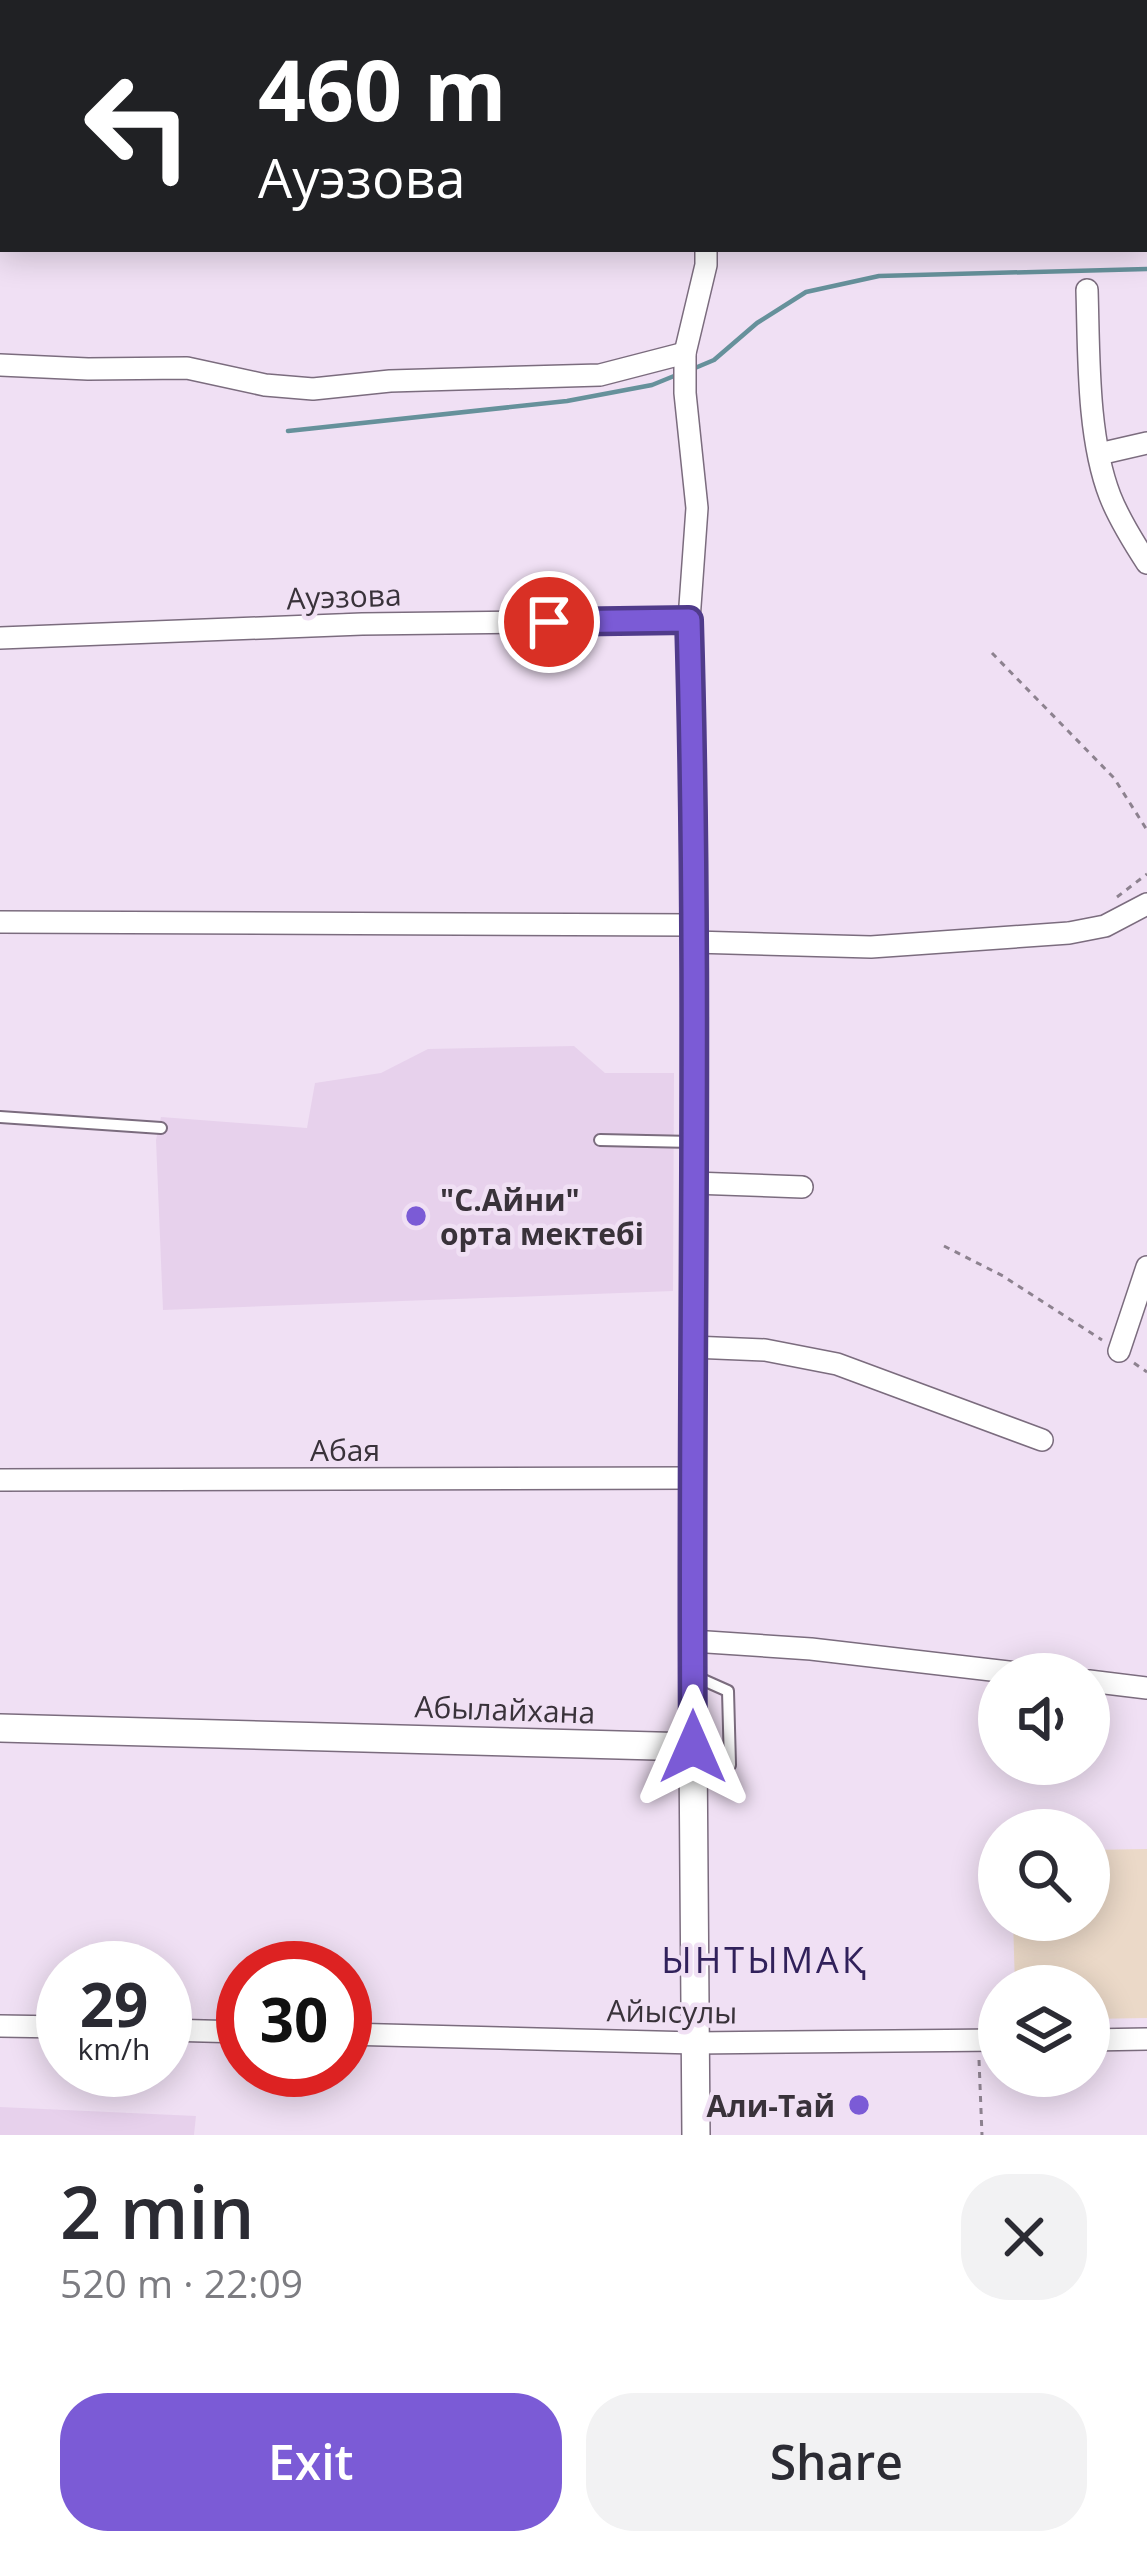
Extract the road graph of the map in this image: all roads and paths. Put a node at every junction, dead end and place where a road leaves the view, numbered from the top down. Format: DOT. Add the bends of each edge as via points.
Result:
graph roads {
  1 [pos="706,252"];
  2 [pos="1087,290"];
  3 [pos="686,353"];
  4 [pos="0,365"];
  5 [pos="1147,443"];
  6 [pos="1099,454"];
  7 [pos="1147,562"];
  8 [pos="689,620"];
  9 [pos="0,638"];
  10 [pos="992,652"];
  11 [pos="1147,830"];
  12 [pos="1147,904"];
  13 [pos="0,922"];
  14 [pos="694,933"];
  15 [pos="0,1117"];
  16 [pos="160,1128"];
  17 [pos="600,1140"];
  18 [pos="693,1142"];
  19 [pos="693,1183"];
  20 [pos="802,1186"];
  21 [pos="944,1246"];
  22 [pos="1147,1267"];
  23 [pos="692,1347"];
  24 [pos="1119,1351"];
  25 [pos="1147,1372"];
  26 [pos="1042,1440"];
  27 [pos="691,1478"];
  28 [pos="0,1480"];
  29 [pos="692,1641"];
  30 [pos="978,1668"];
  31 [pos="692,1675"];
  32 [pos="1110,1684"];
  33 [pos="1147,1688"];
  34 [pos="0,1727"];
  35 [pos="693,1747"];
  36 [pos="693,1783"];
  37 [pos="0,2026"];
  38 [pos="36,2027"];
  39 [pos="372,2035"];
  40 [pos="1110,2039"];
  41 [pos="1147,2039"];
  42 [pos="978,2040"];
  43 [pos="695,2043"];
  44 [pos="985,2097"];
  45 [pos="696,2135"];
  46 [pos="982,2135"];
  1 -- 3 [label="street"];
  2 -- 6 [label="street"];
  3 -- 4 [label="street" via="600,375 313,389 187,368"];
  3 -- 8 [label="street" via="697,508"];
  5 -- 6 [label="street"];
  6 -- 7 [label="street" via="1111,497"];
  8 -- 9 [label="street, Ауэзова"];
  8 -- 14 [label="street"];
  10 -- 11 [label="path" via="1114,778"];
  12 -- 14 [label="street" via="1069,933 871,947"];
  13 -- 14 [label="street"];
  14 -- 18 [label="street"];
  15 -- 16 [label="lane"];
  17 -- 18 [label="lane"];
  18 -- 19 [label="street"];
  19 -- 20 [label="street"];
  19 -- 23 [label="street"];
  21 -- 24 [label="path"];
  22 -- 24 [label="street"];
  23 -- 26 [label="street" via="836,1364"];
  23 -- 27 [label="street"];
  24 -- 25 [label="path"];
  27 -- 28 [label="street, Абая"];
  27 -- 29 [label="street"];
  29 -- 30 [label="street"];
  29 -- 31 [label="street"];
  31 -- 35 [label="street"];
  31 -- 36 [label="lane" via="728,1691 730,1766"];
  32 -- 33 [label="street"];
  34 -- 35 [label="main road, Абылайхана"];
  35 -- 36 [label="main road"];
  36 -- 43 [label="main road"];
  37 -- 38 [label="street"];
  39 -- 43 [label="street, Айысулы"];
  40 -- 41 [label="street"];
  42 -- 43 [label="street, Айысулы"];
  43 -- 45 [label="main road"];
  44 -- 46 [label="path"];
}
